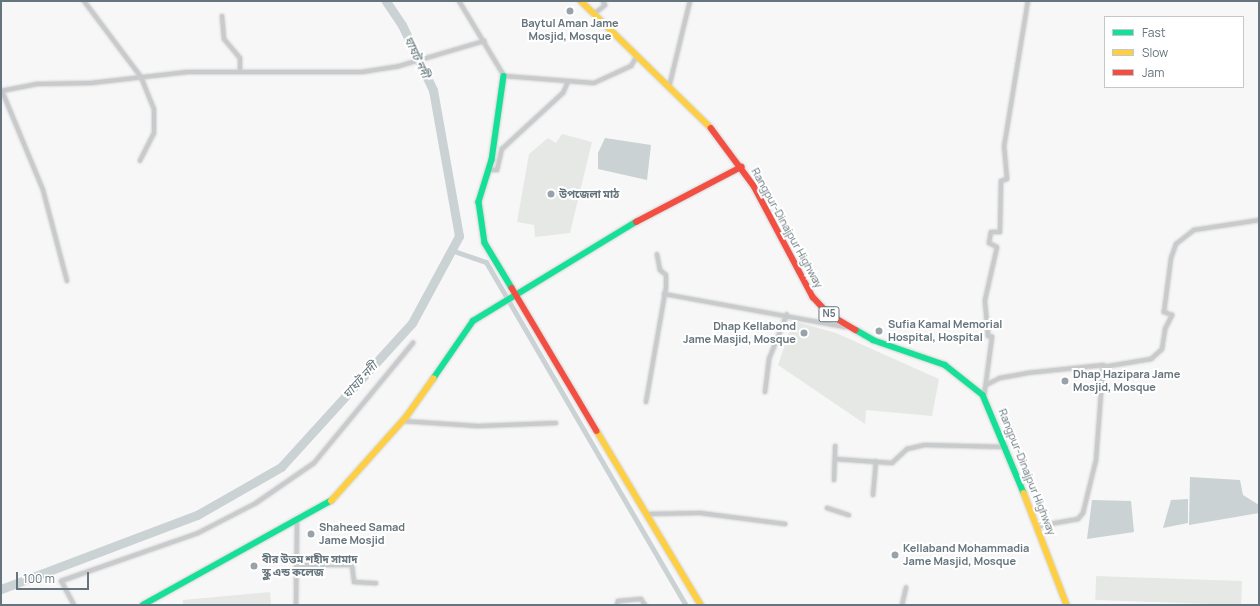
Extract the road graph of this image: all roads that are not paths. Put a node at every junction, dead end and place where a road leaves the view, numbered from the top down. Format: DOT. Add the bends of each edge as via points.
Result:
graph roads {
  1 [pos="84,1"];
  2 [pos="459,1"];
  3 [pos="581,1"];
  4 [pos="603,1"];
  5 [pos="690,1"];
  6 [pos="1028,1"];
  7 [pos="594,14"];
  8 [pos="222,16"];
  9 [pos="484,41"];
  10 [pos="637,56"];
  11 [pos="240,71"];
  12 [pos="504,76"];
  13 [pos="141,77"];
  14 [pos="568,82"];
  15 [pos="669,87"];
  16 [pos="2,91"];
  17 [pos="140,161"];
  18 [pos="741,167"];
  19 [pos="490,170"];
  20 [pos="1259,220"];
  21 [pos="657,254"];
  22 [pos="67,281"];
  23 [pos="514,294"];
  24 [pos="664,294"];
  25 [pos="787,314"];
  26 [pos="846,327"];
  27 [pos="413,343"];
  28 [pos="1104,365"];
  29 [pos="986,386"];
  30 [pos="765,392"];
  31 [pos="984,397"];
  32 [pos="646,402"];
  33 [pos="402,421"];
  34 [pos="556,423"];
  35 [pos="835,446"];
  36 [pos="1006,447"];
  37 [pos="835,460"];
  38 [pos="876,461"];
  39 [pos="834,480"];
  40 [pos="873,495"];
  41 [pos="827,508"];
  42 [pos="646,514"];
  43 [pos="849,514"];
  44 [pos="297,522"];
  45 [pos="786,524"];
  46 [pos="1038,526"];
  47 [pos="296,565"];
  48 [pos="376,583"];
  49 [pos="906,587"];
  50 [pos="74,605"];
  51 [pos="142,605"];
  52 [pos="296,605"];
  53 [pos="617,605"];
  54 [pos="645,605"];
  55 [pos="701,605"];
  56 [pos="902,605"];
  57 [pos="1067,605"];
  1 -- 13 [label="street"];
  2 -- 9 [label="street"];
  3 -- 7 [label="main road, Rangpur-Dinajpur Highway / N5"];
  4 -- 7 [label="street" via="605,4"];
  5 -- 15 [label="street"];
  6 -- 29 [label="street" via="1004,147 1007,179 1001,181 1000,232 991,232 989,243 997,247 985,300 988,336 992,337"];
  7 -- 10 [label="main road, Rangpur-Dinajpur Highway / N5"];
  8 -- 11 [label="street" via="224,39 240,58"];
  9 -- 11 [label="street" via="399,66 362,72"];
  9 -- 12 [label="street"];
  10 -- 14 [label="street" via="631,66 612,77 594,83"];
  10 -- 15 [label="main road, Rangpur-Dinajpur Highway / N5"];
  11 -- 13 [label="street"];
  12 -- 14 [label="street"];
  12 -- 19 [label="main road"];
  13 -- 16 [label="street" via="31,85"];
  13 -- 17 [label="street" via="154,110 154,133"];
  14 -- 19 [label="street" via="563,93 502,149 497,170"];
  15 -- 18 [label="main road, Rangpur-Dinajpur Highway / N5" via="720,137"];
  16 -- 22 [label="street" via="43,190"];
  18 -- 23 [label="main road" via="639,220"];
  18 -- 26 [label="main road, Rangpur-Dinajpur Highway / N5" via="813,297"];
  19 -- 23 [label="main road" via="478,210 485,244"];
  20 -- 28 [label="street" via="1194,230 1183,235 1171,258 1164,312 1172,315 1165,329 1162,349 1151,359"];
  21 -- 24 [label="street" via="660,270 666,275"];
  23 -- 33 [label="main road" via="473,322"];
  23 -- 42 [label="main road"];
  24 -- 25 [label="street"];
  24 -- 32 [label="street"];
  25 -- 26 [label="street"];
  25 -- 30 [label="street" via="769,359"];
  26 -- 31 [label="main road, Rangpur-Dinajpur Highway / N5" via="945,365 965,378"];
  27 -- 50 [label="street" via="314,464 256,503 198,533 61,581"];
  28 -- 29 [label="street" via="1027,373 1000,378"];
  28 -- 46 [label="street" via="1096,460 1083,513 1078,519"];
  29 -- 31 [label="street"];
  31 -- 36 [label="main road, Rangpur-Dinajpur Highway / N5"];
  33 -- 34 [label="street" via="478,426"];
  33 -- 44 [label="main road" via="327,506"];
  35 -- 37 [label="street"];
  36 -- 38 [label="street" via="914,446 895,462"];
  36 -- 46 [label="main road, Rangpur-Dinajpur Highway / N5"];
  37 -- 38 [label="street"];
  37 -- 39 [label="street"];
  38 -- 40 [label="street"];
  41 -- 43 [label="street"];
  42 -- 45 [label="street" via="700,513"];
  42 -- 55 [label="main road"];
  44 -- 47 [label="street"];
  44 -- 51 [label="main road"];
  46 -- 57 [label="main road, Rangpur-Dinajpur Highway / N5"];
  47 -- 48 [label="street" via="352,565 354,582"];
  47 -- 52 [label="street"];
  49 -- 56 [label="street"];
  53 -- 54 [label="street" via="618,601 641,599"];
}
